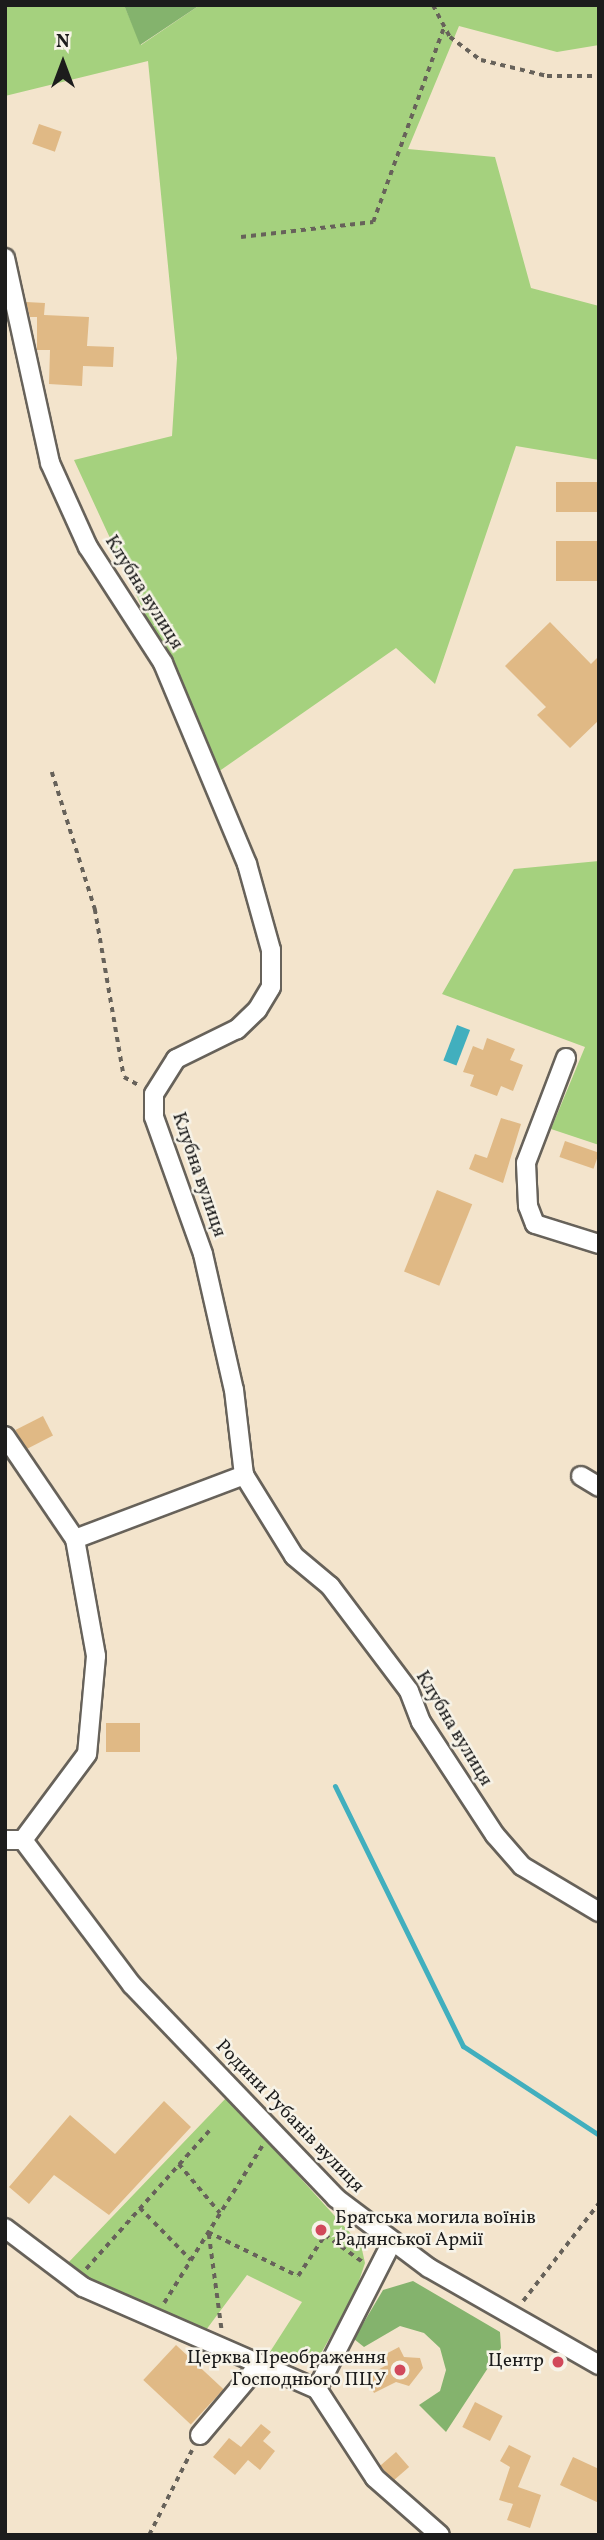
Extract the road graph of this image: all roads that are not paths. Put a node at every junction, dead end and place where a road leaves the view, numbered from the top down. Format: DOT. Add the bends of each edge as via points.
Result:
graph roads {
  1 [pos="5,258"];
  2 [pos="566,1058"];
  3 [pos="599,1244"];
  4 [pos="5,1436"];
  5 [pos="244,1475"];
  6 [pos="582,1476"];
  7 [pos="599,1487"];
  8 [pos="75,1539"];
  9 [pos="14,1840"];
  10 [pos="599,1912"];
  11 [pos="5,2228"];
  12 [pos="393,2242"];
  13 [pos="259,2365"];
  14 [pos="599,2365"];
  15 [pos="317,2389"];
  16 [pos="200,2435"];
  17 [pos="440,2535"];
  1 -- 5 [label="street, Клубна вулиця" via="50,463 88,547 163,663 247,864 271,950 271,986 257,1010 237,1030 176,1059 153,1094 154,1118 184,1186 215,1304"];
  2 -- 3 [label="street" via="526,1163 528,1206 535,1224"];
  4 -- 8 [label="street"];
  5 -- 8 [label="street"];
  5 -- 10 [label="street, Клубна вулиця" via="294,1556 330,1586 409,1691 421,1722 495,1835 522,1866"];
  6 -- 7 [label="street"];
  8 -- 9 [label="street" via="96,1656 87,1754"];
  9 -- 12 [label="street, Родини Рубанів вулиця" via="132,1985 336,2198"];
  11 -- 13 [label="street" via="75,2281"];
  12 -- 14 [label="street, Родини Рубанів вулиця"];
  12 -- 15 [label="street"];
  13 -- 15 [label="street"];
  13 -- 16 [label="street"];
  15 -- 17 [label="street" via="375,2478"];
}
